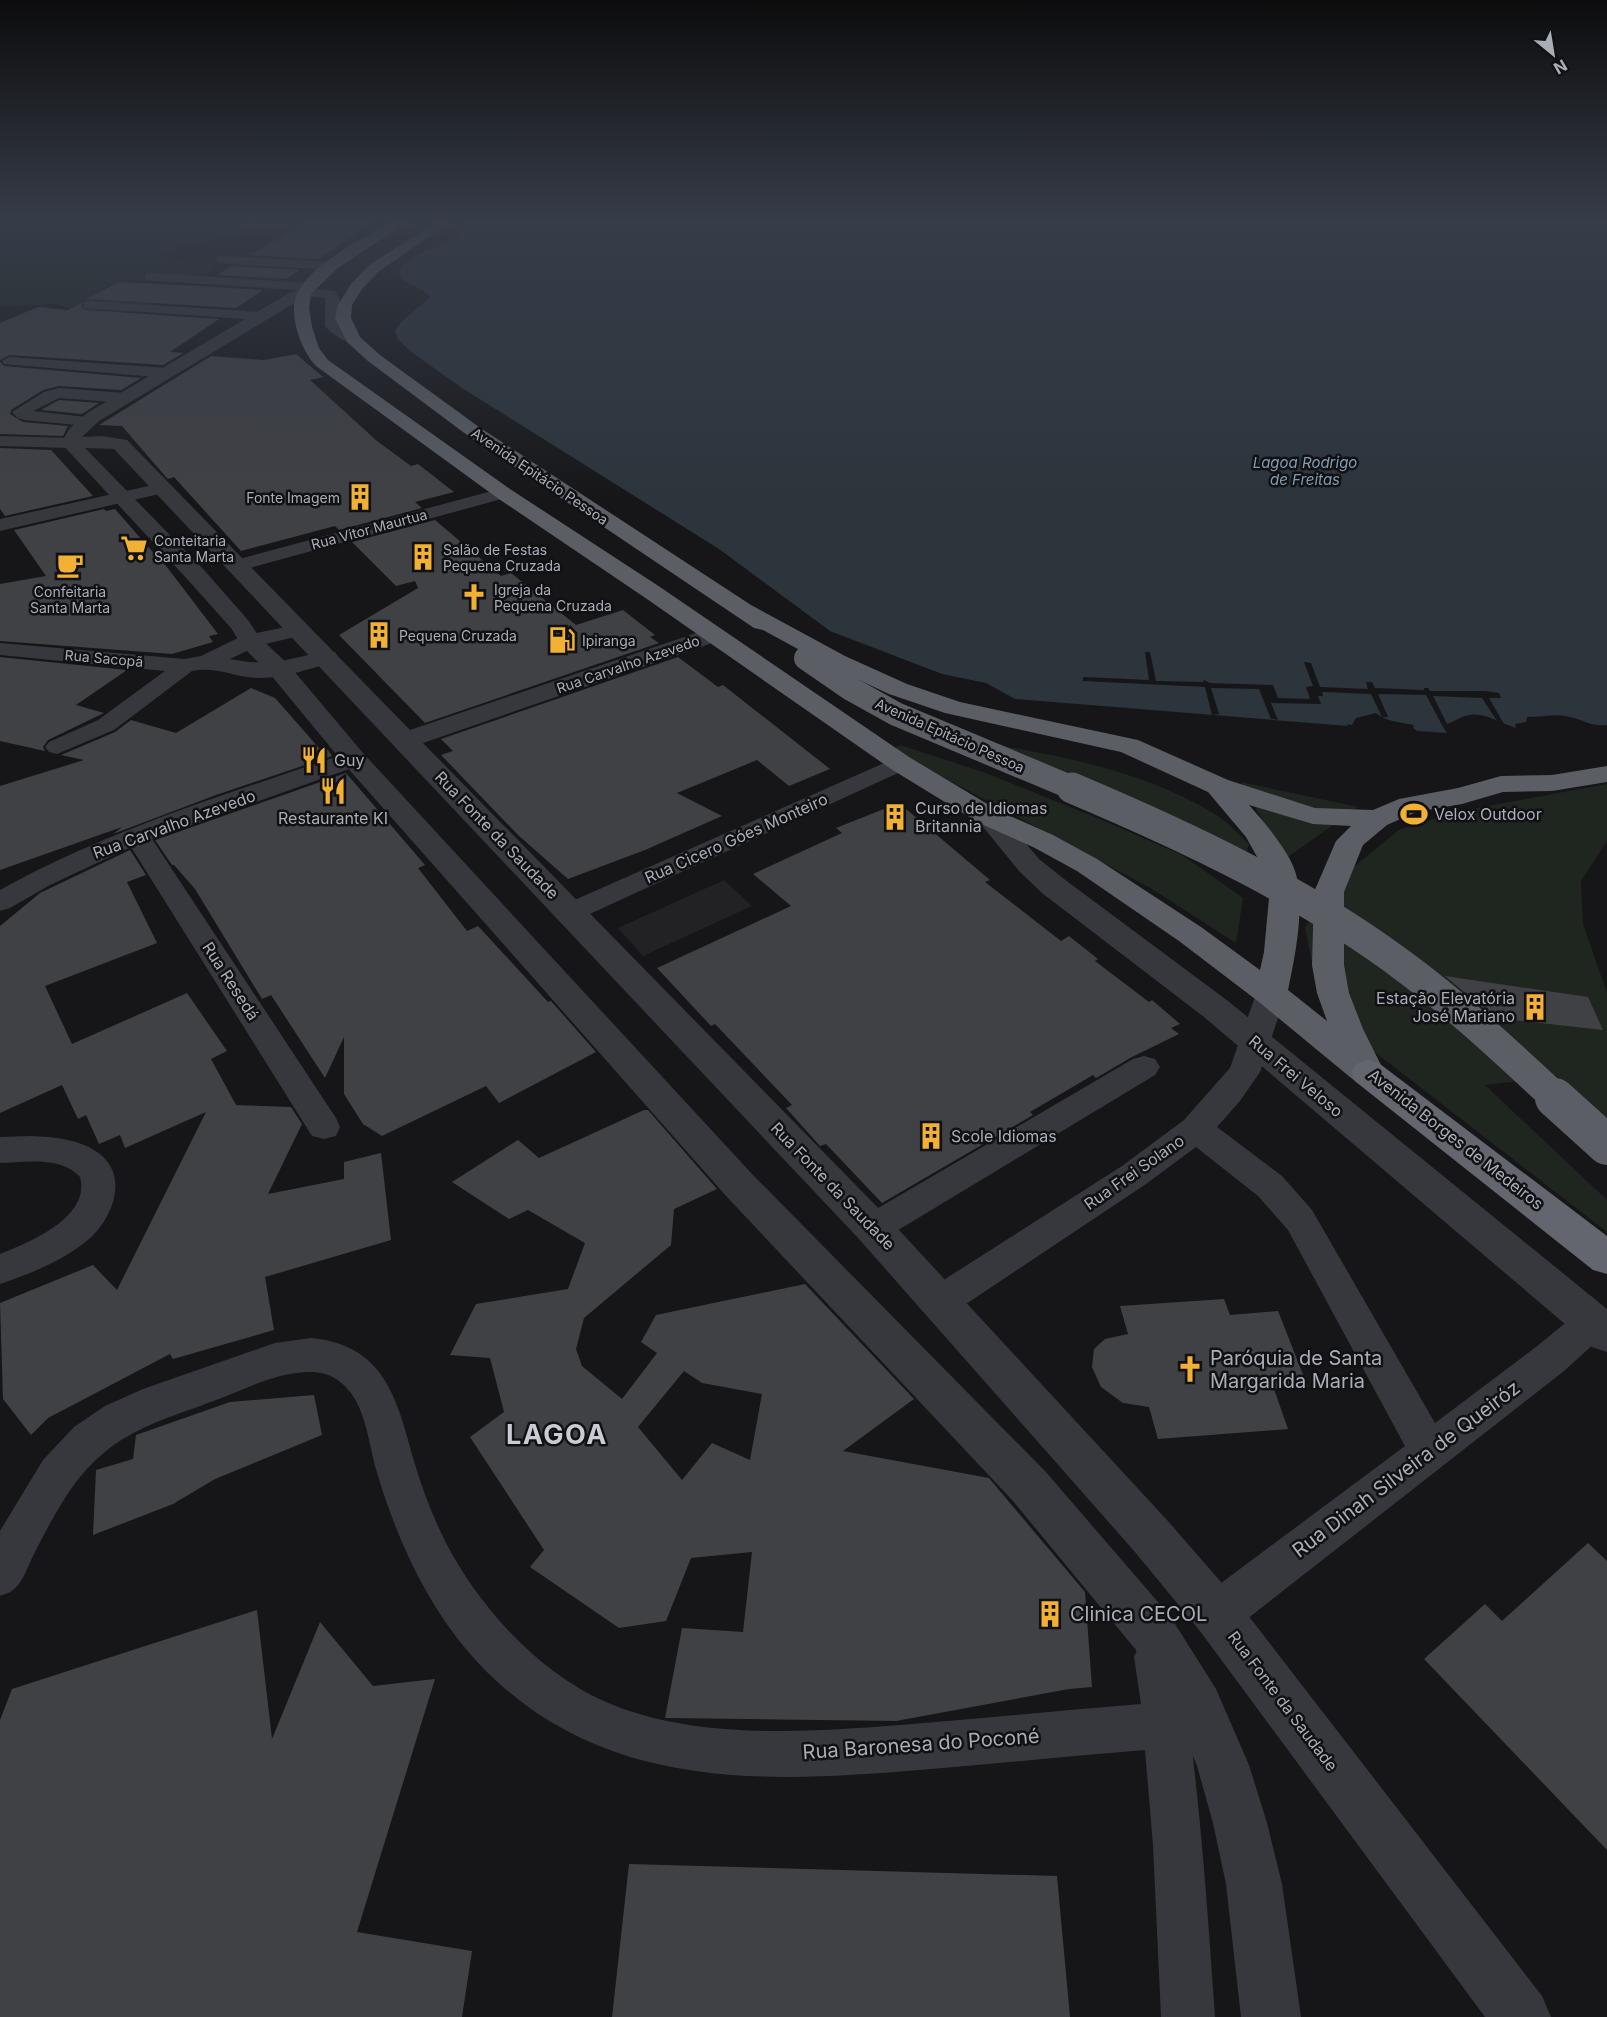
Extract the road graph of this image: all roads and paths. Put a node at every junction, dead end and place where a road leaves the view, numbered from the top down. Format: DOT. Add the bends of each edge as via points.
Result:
graph roads {
  1 [pos="230,314"];
  2 [pos="262,314"];
  3 [pos="302,314"];
  4 [pos="333,314"];
  5 [pos="344,314"];
  6 [pos="259,316"];
  7 [pos="353,339"];
  8 [pos="9,361"];
  9 [pos="167,373"];
  10 [pos="125,398"];
  11 [pos="88,421"];
  12 [pos="0,441"];
  13 [pos="70,443"];
  14 [pos="162,488"];
  15 [pos="503,493"];
  16 [pos="122,497"];
  17 [pos="0,525"];
  18 [pos="236,566"];
  19 [pos="746,610"];
  20 [pos="301,630"];
  21 [pos="713,635"];
  22 [pos="250,641"];
  23 [pos="0,649"];
  24 [pos="327,657"];
  25 [pos="208,661"];
  26 [pos="185,666"];
  27 [pos="279,669"];
  28 [pos="406,740"];
  29 [pos="57,747"];
  30 [pos="354,759"];
  31 [pos="900,763"];
  32 [pos="1607,774"];
  33 [pos="1218,786"];
  34 [pos="989,817"];
  35 [pos="1377,819"];
  36 [pos="137,836"];
  37 [pos="0,902"];
  38 [pos="571,912"];
  39 [pos="1270,994"];
  40 [pos="1256,1042"];
  41 [pos="1144,1067"];
  42 [pos="1368,1073"];
  43 [pos="324,1127"];
  44 [pos="1196,1129"];
  45 [pos="1607,1145"];
  46 [pos="0,1150"];
  47 [pos="873,1228"];
  48 [pos="1607,1258"];
  49 [pos="0,1269"];
  50 [pos="941,1301"];
  51 [pos="1600,1328"];
  52 [pos="1429,1450"];
  53 [pos="0,1574"];
  54 [pos="1217,1614"];
  55 [pos="1153,1633"];
  56 [pos="1166,1725"];
  57 [pos="1188,2017"];
  58 [pos="1271,2017"];
  59 [pos="1521,2017"];
  1 -- 6 [label="street"];
  2 -- 6 [label="street"];
  3 -- 15 [label="highway, Avenida Epitácio Pessoa" via="313,354"];
  4 -- 7 [label="street" via="333,326"];
  5 -- 7 [label="highway"];
  6 -- 9 [label="street"];
  7 -- 19 [label="highway, Avenida Epitácio Pessoa" via="522,465"];
  8 -- 9 [label="street"];
  9 -- 10 [label="street"];
  10 -- 11 [label="street"];
  10 -- 11 [label="street" via="59,393 20,412"];
  11 -- 13 [label="street"];
  12 -- 13 [label="street"];
  13 -- 14 [label="street, Rua Fonte da Saudade" via="120,444"];
  13 -- 16 [label="street"];
  14 -- 16 [label="street"];
  14 -- 18 [label="street, Rua Fonte da Saudade"];
  15 -- 18 [label="street, Rua Vitor Maurtua"];
  15 -- 21 [label="highway, Avenida Epitácio Pessoa"];
  16 -- 17 [label="street"];
  16 -- 22 [label="street" via="196,575"];
  18 -- 20 [label="street, Rua Fonte da Saudade"];
  19 -- 33 [label="highway" via="837,661 898,689 954,708 1130,746"];
  19 -- 45 [label="highway, Avenida Epitácio Pessoa, bridge" via="850,689 896,714 1122,809 1291,892 1404,967 1450,1003"];
  20 -- 22 [label="street, Rua Sacopã"];
  20 -- 24 [label="street, Rua Fonte da Saudade"];
  21 -- 28 [label="street, Rua Carvalho Azevedo"];
  21 -- 31 [label="highway, Avenida Epitácio Pessoa"];
  22 -- 25 [label="street, Rua Sacopã"];
  22 -- 27 [label="street"];
  23 -- 26 [label="street, Rua Sacopã"];
  24 -- 27 [label="street, Rua Sacopã"];
  24 -- 28 [label="street, Rua Fonte da Saudade"];
  25 -- 26 [label="street, Rua Sacopã"];
  25 -- 27 [label="street, Rua Sacopã" via="256,671"];
  26 -- 29 [label="street" via="106,724"];
  27 -- 30 [label="street"];
  28 -- 38 [label="street, Rua Fonte da Saudade"];
  30 -- 36 [label="street, Rua Carvalho Azevedo"];
  30 -- 55 [label="street" via="740,1186 1029,1486"];
  31 -- 34 [label="highway, Avenida Epitácio Pessoa"];
  31 -- 38 [label="street, Rua Cicero Góes Monteiro"];
  32 -- 35 [label="highway, Avenida Borges de Medeiros" via="1552,783 1501,784 1462,796 1409,805"];
  33 -- 35 [label="highway" via="1313,816"];
  33 -- 39 [label="highway" via="1259,834 1281,873 1284,898 1280,952"];
  34 -- 39 [label="highway, Avenida Epitácio Pessoa" via="1087,865"];
  34 -- 40 [label="street, Rua Frei Veloso" via="1029,865 1053,886"];
  35 -- 42 [label="highway, Avenida Borges de Medeiros" via="1350,841 1329,892 1328,965 1333,993"];
  36 -- 37 [label="street, Rua Carvalho Azevedo" via="45,876"];
  36 -- 43 [label="street, Rua Resedá"];
  38 -- 47 [label="street, Rua Fonte da Saudade"];
  39 -- 40 [label="street, Rua Frei Solano"];
  39 -- 42 [label="highway, Avenida Epitácio Pessoa"];
  40 -- 44 [label="street, Rua Frei Solano" via="1240,1079"];
  40 -- 51 [label="street, Rua Frei Veloso"];
  41 -- 47 [label="street"];
  42 -- 48 [label="highway, Avenida Borges de Medeiros"];
  44 -- 50 [label="street, Rua Frei Solano" via="1134,1175"];
  44 -- 52 [label="street" via="1270,1185 1300,1220"];
  46 -- 49 [label="street" via="51,1150 85,1160 99,1176 100,1191 78,1228 52,1247"];
  47 -- 50 [label="street, Rua Fonte da Saudade"];
  50 -- 54 [label="street, Rua Fonte da Saudade"];
  51 -- 52 [label="street, Rua Dinah Silveira de Queiróz" via="1550,1359"];
  52 -- 54 [label="street, Rua Dinah Silveira de Queiróz"];
  53 -- 56 [label="street, Rua Baronesa do Poconé" via="55,1477 77,1450 109,1425 145,1407 275,1362 323,1356 341,1361 356,1372 372,1393 416,1522 456,1603 488,1642 522,1672 559,1703 598,1723 654,1741 720,1752 837,1753"];
  54 -- 59 [label="street, Rua Fonte da Saudade"];
  55 -- 56 [label="street"];
  55 -- 58 [label="street" via="1198,1707 1226,1774 1254,1884"];
  56 -- 57 [label="street"];
}
